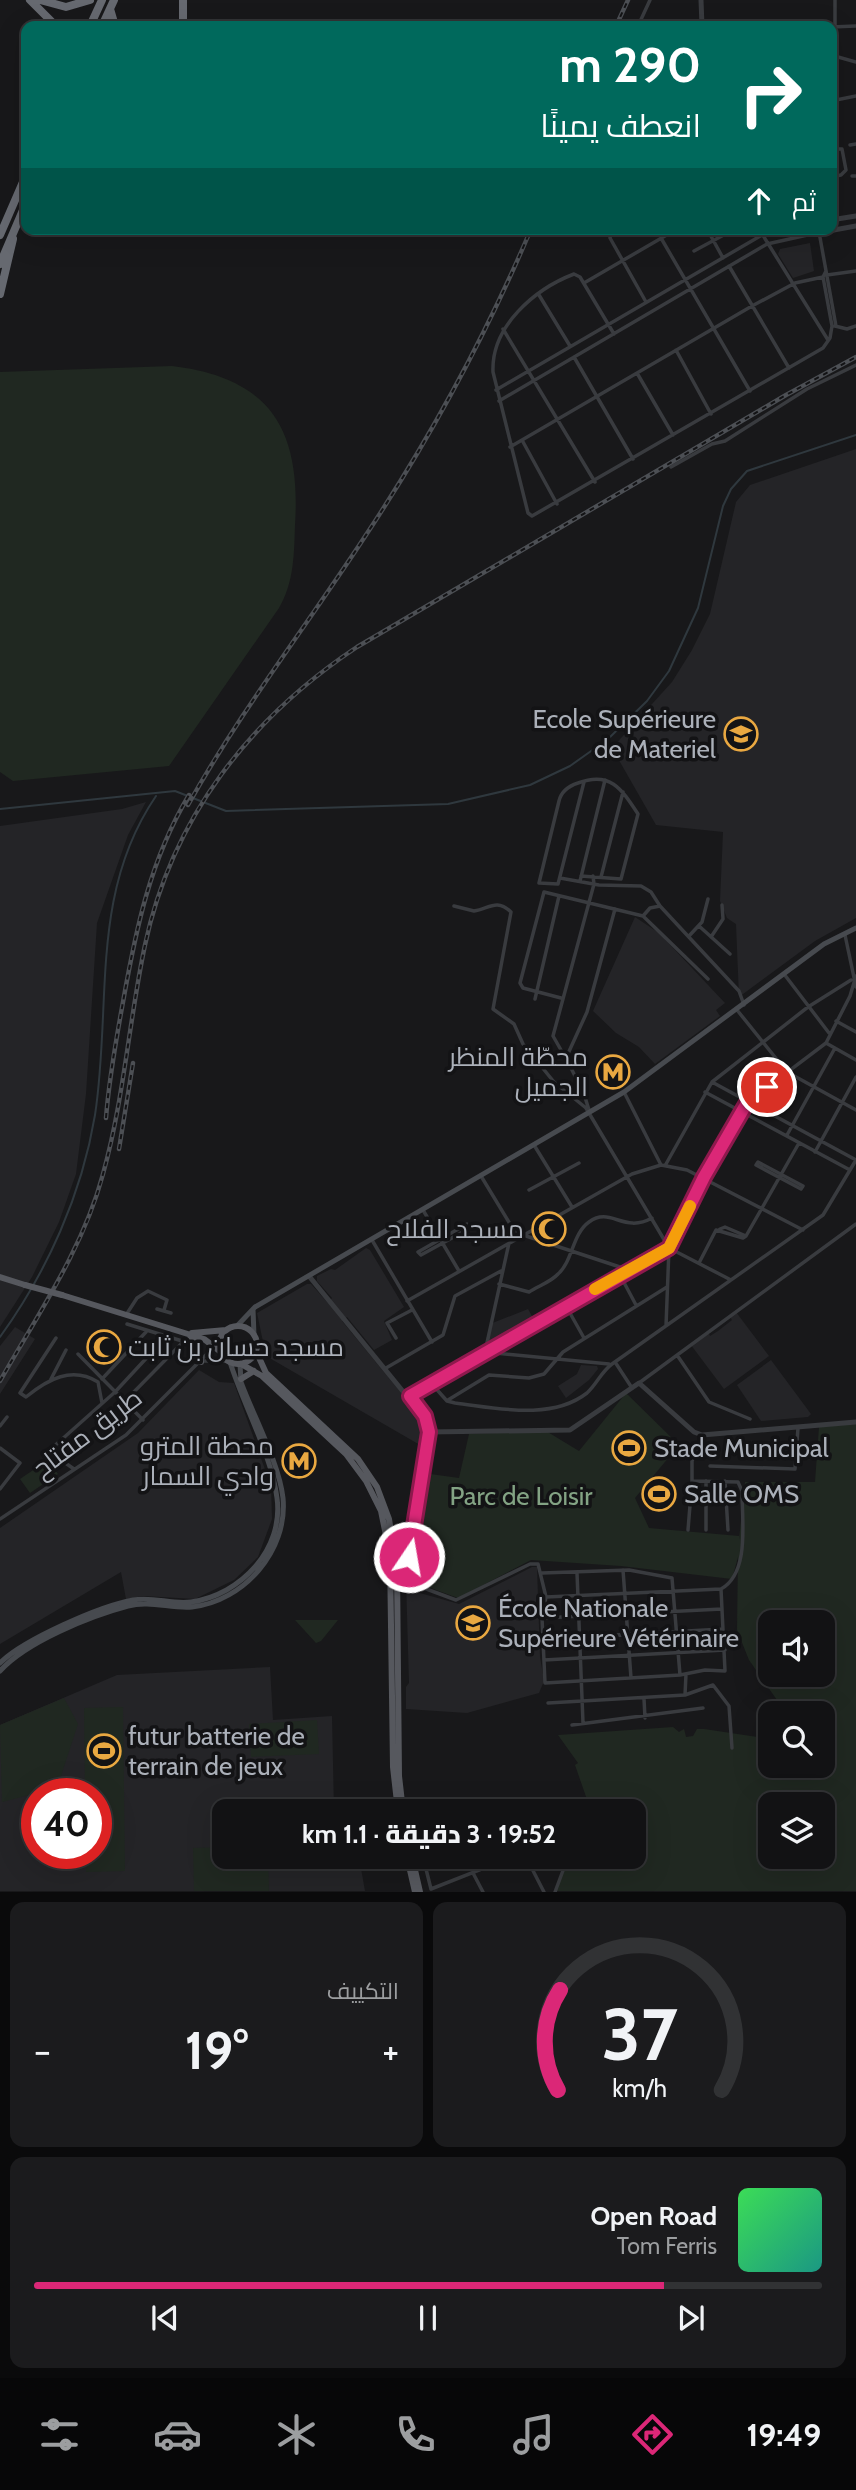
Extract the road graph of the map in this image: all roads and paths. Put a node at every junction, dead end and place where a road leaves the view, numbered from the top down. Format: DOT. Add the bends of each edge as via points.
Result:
graph roads {
  1 [pos="30,0"];
  2 [pos="40,0"];
  3 [pos="90,0"];
  4 [pos="102,0"];
  5 [pos="114,0"];
  6 [pos="183,0"];
  7 [pos="650,0"];
  8 [pos="701,0"];
  9 [pos="835,0"];
  10 [pos="110,9"];
  11 [pos="51,21"];
  12 [pos="92,21"];
  13 [pos="104,21"];
  14 [pos="114,21"];
  15 [pos="183,21"];
  16 [pos="640,21"];
  17 [pos="702,21"];
  18 [pos="833,21"];
  19 [pos="856,26"];
  20 [pos="837,27"];
  21 [pos="837,57"];
  22 [pos="856,62"];
  23 [pos="856,96"];
  24 [pos="837,100"];
  25 [pos="856,144"];
  26 [pos="850,145"];
  27 [pos="837,149"];
  28 [pos="837,176"];
  29 [pos="21,187"];
  30 [pos="21,215"];
  31 [pos="856,216"];
  32 [pos="837,219"];
  33 [pos="856,226"];
  34 [pos="837,228"];
  35 [pos="13,233"];
  36 [pos="0,235"];
  37 [pos="611,235"];
  38 [pos="666,235"];
  39 [pos="711,235"];
  40 [pos="722,235"];
  41 [pos="762,235"];
  42 [pos="802,235"];
  43 [pos="819,235"];
  44 [pos="661,238"];
  45 [pos="713,239"];
  46 [pos="767,244"];
  47 [pos="694,251"];
  48 [pos="723,258"];
  49 [pos="622,261"];
  50 [pos="0,264"];
  51 [pos="729,266"];
  52 [pos="856,271"];
  53 [pos="826,276"];
  54 [pos="686,280"];
  55 [pos="584,283"];
  56 [pos="792,285"];
  57 [pos="691,288"];
  58 [pos="0,294"];
  59 [pos="539,295"];
  60 [pos="646,302"];
  61 [pos="752,306"];
  62 [pos="608,324"];
  63 [pos="834,326"];
  64 [pos="856,326"];
  65 [pos="715,327"];
  66 [pos="503,329"];
  67 [pos="614,334"];
  68 [pos="828,342"];
  69 [pos="570,346"];
  70 [pos="676,350"];
  71 [pos="574,357"];
  72 [pos="856,365"];
  73 [pos="789,368"];
  74 [pos="529,371"];
  75 [pos="637,373"];
  76 [pos="534,380"];
  77 [pos="496,390"];
  78 [pos="750,391"];
  79 [pos="597,397"];
  80 [pos="499,401"];
  81 [pos="711,414"];
  82 [pos="558,419"];
  83 [pos="673,436"];
  84 [pos="522,440"];
  85 [pos="510,447"];
  86 [pos="634,459"];
  87 [pos="671,467"];
  88 [pos="595,482"];
  89 [pos="558,504"];
  90 [pos="605,780"];
  91 [pos="584,782"];
  92 [pos="623,792"];
  93 [pos="581,876"];
  94 [pos="593,876"];
  95 [pos="601,877"];
  96 [pos="559,878"];
  97 [pos="580,881"];
  98 [pos="594,884"];
  99 [pos="559,896"];
  100 [pos="708,899"];
  101 [pos="588,903"];
  102 [pos="454,905"];
  103 [pos="722,905"];
  104 [pos="660,906"];
  105 [pos="615,909"];
  106 [pos="643,916"];
  107 [pos="699,926"];
  108 [pos="856,928"];
  109 [pos="845,933"];
  110 [pos="689,936"];
  111 [pos="710,937"];
  112 [pos="730,954"];
  113 [pos="784,974"];
  114 [pos="854,978"];
  115 [pos="708,979"];
  116 [pos="856,986"];
  117 [pos="536,991"];
  118 [pos="561,998"];
  119 [pos="535,999"];
  120 [pos="744,1004"];
  121 [pos="808,1007"];
  122 [pos="737,1010"];
  123 [pos="836,1021"];
  124 [pos="856,1032"];
  125 [pos="829,1033"];
  126 [pos="763,1043"];
  127 [pos="826,1043"];
  128 [pos="835,1048"];
  129 [pos="566,1058"];
  130 [pos="856,1060"];
  131 [pos="787,1072"];
  132 [pos="856,1077"];
  133 [pos="712,1082"];
  134 [pos="813,1087"];
  135 [pos="624,1092"];
  136 [pos="705,1092"];
  137 [pos="748,1101"];
  138 [pos="842,1102"];
  139 [pos="856,1110"];
  140 [pos="589,1112"];
  141 [pos="742,1112"];
  142 [pos="792,1125"];
  143 [pos="786,1136"];
  144 [pos="821,1141"];
  145 [pos="799,1143"];
  146 [pos="534,1145"];
  147 [pos="815,1152"];
  148 [pos="856,1160"];
  149 [pos="579,1163"];
  150 [pos="664,1164"];
  151 [pos="850,1170"];
  152 [pos="481,1176"];
  153 [pos="781,1176"];
  154 [pos="554,1177"];
  155 [pos="626,1177"];
  156 [pos="704,1177"];
  157 [pos="529,1191"];
  158 [pos="572,1207"];
  159 [pos="762,1208"];
  160 [pos="423,1210"];
  161 [pos="652,1218"];
  162 [pos="856,1224"];
  163 [pos="803,1230"];
  164 [pos="521,1236"];
  165 [pos="372,1240"];
  166 [pos="442,1241"];
  167 [pos="509,1242"];
  168 [pos="669,1248"];
  169 [pos="571,1251"];
  170 [pos="699,1263"];
  171 [pos="503,1270"];
  172 [pos="629,1270"];
  173 [pos="459,1271"];
  174 [pos="620,1275"];
  175 [pos="309,1276"];
  176 [pos="0,1277"];
  177 [pos="731,1280"];
  178 [pos="499,1284"];
  179 [pos="667,1287"];
  180 [pos="407,1301"];
  181 [pos="636,1305"];
  182 [pos="566,1306"];
  183 [pos="157,1309"];
  184 [pos="253,1309"];
  185 [pos="164,1310"];
  186 [pos="412,1310"];
  187 [pos="171,1312"];
  188 [pos="126,1315"];
  189 [pos="127,1324"];
  190 [pos="666,1326"];
  191 [pos="234,1327"];
  192 [pos="146,1332"];
  193 [pos="186,1334"];
  194 [pos="254,1336"];
  195 [pos="166,1337"];
  196 [pos="56,1338"];
  197 [pos="396,1338"];
  198 [pos="584,1338"];
  199 [pos="183,1342"];
  200 [pos="432,1342"];
  201 [pos="217,1343"];
  202 [pos="199,1346"];
  203 [pos="66,1350"];
  204 [pos="256,1351"];
  205 [pos="485,1352"];
  206 [pos="78,1354"];
  207 [pos="677,1355"];
  208 [pos="556,1359"];
  209 [pos="201,1362"];
  210 [pos="229,1362"];
  211 [pos="613,1363"];
  212 [pos="241,1364"];
  213 [pos="386,1368"];
  214 [pos="255,1371"];
  215 [pos="241,1379"];
  216 [pos="51,1380"];
  217 [pos="100,1380"];
  218 [pos="29,1381"];
  219 [pos="431,1383"];
  220 [pos="639,1383"];
  221 [pos="39,1386"];
  222 [pos="632,1388"];
  223 [pos="115,1392"];
  224 [pos="410,1396"];
  225 [pos="447,1401"];
  226 [pos="124,1402"];
  227 [pos="102,1403"];
  228 [pos="7,1417"];
  229 [pos="143,1419"];
  230 [pos="750,1419"];
  231 [pos="856,1422"];
  232 [pos="0,1426"];
  233 [pos="798,1428"];
  234 [pos="429,1432"];
  235 [pos="702,1435"];
  236 [pos="334,1438"];
  237 [pos="0,1448"];
  238 [pos="710,1466"];
  239 [pos="74,1469"];
  240 [pos="0,1480"];
  241 [pos="692,1481"];
  242 [pos="706,1481"];
  243 [pos="725,1481"];
  244 [pos="5,1483"];
  245 [pos="0,1489"];
  246 [pos="0,1519"];
  247 [pos="688,1530"];
  248 [pos="706,1530"];
  249 [pos="728,1530"];
  250 [pos="409,1565"];
  251 [pos="394,1566"];
  252 [pos="623,1570"];
  253 [pos="542,1573"];
  254 [pos="576,1573"];
  255 [pos="721,1589"];
  256 [pos="675,1590"];
  257 [pos="624,1593"];
  258 [pos="578,1596"];
  259 [pos="545,1597"];
  260 [pos="722,1609"];
  261 [pos="676,1611"];
  262 [pos="626,1615"];
  263 [pos="542,1618"];
  264 [pos="577,1618"];
  265 [pos="723,1629"];
  266 [pos="678,1632"];
  267 [pos="627,1635"];
  268 [pos="543,1639"];
  269 [pos="579,1639"];
  270 [pos="725,1650"];
  271 [pos="679,1653"];
  272 [pos="629,1656"];
  273 [pos="544,1660"];
  274 [pos="580,1660"];
  275 [pos="0,1663"];
  276 [pos="0,1671"];
  277 [pos="686,1674"];
  278 [pos="680,1675"];
  279 [pos="631,1678"];
  280 [pos="581,1681"];
  281 [pos="685,1695"];
  282 [pos="644,1698"];
  283 [pos="548,1703"];
  284 [pos="582,1703"];
  285 [pos="703,1708"];
  286 [pos="645,1718"];
  287 [pos="583,1723"];
  288 [pos="572,1725"];
  289 [pos="732,1748"];
  290 [pos="398,1799"];
  291 [pos="412,1869"];
  292 [pos="427,1869"];
  293 [pos="483,1869"];
  294 [pos="532,1869"];
  295 [pos="564,1869"];
  296 [pos="473,1873"];
  297 [pos="431,1890"];
  298 [pos="417,1892"];
  299 [pos="483,1892"];
  300 [pos="544,1892"];
  301 [pos="555,1892"];
  1 -- 11 [label="highway"];
  2 -- 3 [label="highway" via="66,7"];
  4 -- 12 [label="highway"];
  5 -- 10 [label="highway"];
  6 -- 15 [label="highway"];
  7 -- 16 [label="street"];
  8 -- 17 [label="street"];
  9 -- 18 [label="street"];
  10 -- 13 [label="highway"];
  10 -- 14 [label="highway"];
  19 -- 20 [label="street"];
  21 -- 22 [label="street"];
  23 -- 24 [label="street"];
  25 -- 26 [label="street"];
  27 -- 28 [label="street" via="842,149 846,170"];
  29 -- 36 [label="highway"];
  30 -- 35 [label="highway"];
  31 -- 32 [label="street"];
  33 -- 34 [label="street"];
  35 -- 50 [label="highway"];
  35 -- 58 [label="highway"];
  37 -- 49 [label="street"];
  38 -- 44 [label="street"];
  39 -- 45 [label="street"];
  40 -- 45 [label="street"];
  41 -- 46 [label="street"];
  41 -- 48 [label="street"];
  42 -- 46 [label="street"];
  43 -- 53 [label="street"];
  44 -- 49 [label="street"];
  44 -- 54 [label="street"];
  45 -- 47 [label="street"];
  45 -- 48 [label="street"];
  46 -- 51 [label="street"];
  46 -- 56 [label="street"];
  48 -- 54 [label="street"];
  49 -- 55 [label="street"];
  49 -- 60 [label="street"];
  51 -- 57 [label="street"];
  51 -- 61 [label="street"];
  52 -- 53 [label="street"];
  53 -- 56 [label="street"];
  53 -- 63 [label="street"];
  54 -- 57 [label="street"];
  54 -- 60 [label="street"];
  55 -- 59 [label="street" via="572,274"];
  55 -- 62 [label="street"];
  56 -- 61 [label="street"];
  56 -- 68 [label="street"];
  57 -- 65 [label="street"];
  57 -- 67 [label="street"];
  59 -- 66 [label="street"];
  59 -- 69 [label="street"];
  60 -- 62 [label="street"];
  61 -- 65 [label="street"];
  61 -- 73 [label="street"];
  62 -- 67 [label="street"];
  62 -- 69 [label="street"];
  63 -- 64 [label="street"];
  63 -- 68 [label="street"];
  65 -- 70 [label="street"];
  65 -- 78 [label="street"];
  66 -- 74 [label="street"];
  66 -- 77 [label="street" via="493,354"];
  67 -- 71 [label="street"];
  68 -- 73 [label="street"];
  69 -- 74 [label="street"];
  70 -- 75 [label="street"];
  70 -- 81 [label="street"];
  71 -- 76 [label="street"];
  71 -- 79 [label="street"];
  72 -- 87 [label="street"];
  73 -- 78 [label="street"];
  74 -- 76 [label="street"];
  74 -- 77 [label="street"];
  75 -- 79 [label="street"];
  75 -- 83 [label="street"];
  76 -- 80 [label="street"];
  76 -- 82 [label="street"];
  77 -- 80 [label="street"];
  78 -- 81 [label="street"];
  79 -- 82 [label="street"];
  79 -- 86 [label="street"];
  80 -- 85 [label="street"];
  81 -- 83 [label="street"];
  82 -- 84 [label="street"];
  82 -- 88 [label="street"];
  83 -- 86 [label="street"];
  84 -- 85 [label="street"];
  84 -- 89 [label="street"];
  85 -- 89 [label="street" via="530,515"];
  86 -- 88 [label="street"];
  88 -- 89 [label="street"];
  90 -- 91 [label="street" via="595,777"];
  90 -- 92 [label="street"];
  90 -- 93 [label="street"];
  91 -- 96 [label="street"];
  91 -- 96 [label="street" via="560,796 539,883 555,886"];
  92 -- 95 [label="street"];
  92 -- 95 [label="street" via="638,814 621,878"];
  93 -- 94 [label="street"];
  93 -- 97 [label="street"];
  94 -- 95 [label="street"];
  94 -- 98 [label="street"];
  96 -- 97 [label="street"];
  97 -- 98 [label="street"];
  98 -- 101 [label="street"];
  98 -- 104 [label="street" via="641,886"];
  99 -- 101 [label="street"];
  99 -- 117 [label="street"];
  99 -- 117 [label="street" via="542,894 520,984"];
  100 -- 107 [label="street"];
  101 -- 105 [label="street"];
  101 -- 118 [label="street"];
  102 -- 140 [label="street" via="474,911 495,904 511,912 493,1009 512,1021 523,1044 554,1082"];
  103 -- 111 [label="street" via="723,919"];
  104 -- 106 [label="street"];
  104 -- 110 [label="street"];
  105 -- 106 [label="street"];
  105 -- 129 [label="street" via="587,1012"];
  106 -- 115 [label="street"];
  107 -- 110 [label="street"];
  107 -- 111 [label="street"];
  108 -- 109 [label="main road"];
  109 -- 113 [label="main road"];
  109 -- 114 [label="street"];
  110 -- 120 [label="street" via="739,991"];
  111 -- 112 [label="street"];
  113 -- 120 [label="main road"];
  113 -- 121 [label="street"];
  114 -- 116 [label="street"];
  114 -- 121 [label="street"];
  114 -- 123 [label="street"];
  117 -- 118 [label="street"];
  117 -- 119 [label="street"];
  118 -- 129 [label="street" via="553,1035"];
  120 -- 122 [label="main road"];
  121 -- 125 [label="street"];
  121 -- 126 [label="street"];
  122 -- 126 [label="street"];
  122 -- 135 [label="main road"];
  123 -- 124 [label="street"];
  123 -- 125 [label="street"];
  125 -- 127 [label="street"];
  126 -- 131 [label="street"];
  126 -- 133 [label="street"];
  127 -- 128 [label="street"];
  127 -- 131 [label="street"];
  128 -- 130 [label="street"];
  128 -- 134 [label="street"];
  129 -- 140 [label="street"];
  131 -- 134 [label="street"];
  131 -- 137 [label="street"];
  132 -- 138 [label="street"];
  133 -- 136 [label="street"];
  133 -- 137 [label="street"];
  134 -- 138 [label="street"];
  134 -- 142 [label="street"];
  135 -- 140 [label="main road"];
  135 -- 150 [label="street"];
  136 -- 141 [label="street"];
  136 -- 150 [label="street"];
  137 -- 141 [label="street"];
  137 -- 142 [label="street"];
  138 -- 139 [label="street"];
  138 -- 144 [label="street"];
  140 -- 146 [label="main road"];
  140 -- 155 [label="street"];
  141 -- 143 [label="street"];
  141 -- 156 [label="street"];
  142 -- 143 [label="street"];
  142 -- 144 [label="street"];
  143 -- 145 [label="street"];
  144 -- 147 [label="street"];
  144 -- 148 [label="street"];
  145 -- 147 [label="street"];
  145 -- 153 [label="street"];
  146 -- 152 [label="main road"];
  146 -- 154 [label="street"];
  147 -- 151 [label="street"];
  148 -- 151 [label="street"];
  149 -- 154 [label="street"];
  150 -- 155 [label="street"];
  150 -- 156 [label="street"];
  151 -- 163 [label="street" via="822,1215"];
  152 -- 160 [label="main road"];
  152 -- 164 [label="street"];
  153 -- 153 [label="street" via="801,1189 803,1185"];
  153 -- 153 [label="street" via="758,1162 756,1165"];
  153 -- 159 [label="street"];
  154 -- 157 [label="street"];
  154 -- 158 [label="street"];
  155 -- 158 [label="street"];
  155 -- 161 [label="street"];
  156 -- 159 [label="street"];
  156 -- 168 [label="street"];
  158 -- 164 [label="street"];
  159 -- 163 [label="street"];
  159 -- 170 [label="street" via="743,1238 720,1229 715,1232"];
  160 -- 165 [label="main road"];
  160 -- 166 [label="street"];
  161 -- 168 [label="street"];
  161 -- 169 [label="street" via="639,1225 599,1217 588,1222"];
  162 -- 207 [label="street"];
  163 -- 177 [label="street"];
  164 -- 167 [label="street"];
  164 -- 169 [label="street"];
  165 -- 175 [label="main road"];
  165 -- 180 [label="street"];
  166 -- 166 [label="street" via="421,1255 418,1252"];
  166 -- 166 [label="street" via="467,1224 470,1228"];
  166 -- 173 [label="street"];
  167 -- 171 [label="street"];
  167 -- 173 [label="street"];
  168 -- 170 [label="street"];
  168 -- 172 [label="street"];
  168 -- 179 [label="street"];
  169 -- 172 [label="street"];
  169 -- 178 [label="street" via="559,1274 530,1292"];
  170 -- 177 [label="street"];
  171 -- 178 [label="street"];
  171 -- 200 [label="street" via="455,1296 447,1327"];
  172 -- 174 [label="street"];
  173 -- 180 [label="street"];
  174 -- 181 [label="street"];
  174 -- 182 [label="street"];
  175 -- 184 [label="main road"];
  175 -- 213 [label="street"];
  176 -- 188 [label="main road, bridge"];
  177 -- 190 [label="street"];
  178 -- 205 [label="street"];
  179 -- 181 [label="street"];
  179 -- 190 [label="street"];
  180 -- 186 [label="street"];
  181 -- 198 [label="street"];
  182 -- 198 [label="street"];
  182 -- 205 [label="street"];
  183 -- 185 [label="street"];
  184 -- 191 [label="main road"];
  184 -- 194 [label="main road"];
  185 -- 187 [label="street"];
  185 -- 188 [label="street" via="167,1300 148,1291"];
  186 -- 197 [label="street" via="387,1323"];
  186 -- 200 [label="street"];
  188 -- 193 [label="main road"];
  189 -- 192 [label="street"];
  190 -- 211 [label="street"];
  191 -- 193 [label="main road"];
  191 -- 194 [label="main road" via="247,1329"];
  191 -- 201 [label="main road"];
  192 -- 195 [label="street"];
  192 -- 217 [label="street"];
  193 -- 201 [label="main road"];
  193 -- 202 [label="main road"];
  194 -- 204 [label="main road"];
  195 -- 199 [label="street"];
  195 -- 223 [label="street"];
  196 -- 218 [label="street"];
  198 -- 208 [label="street"];
  199 -- 202 [label="street"];
  199 -- 226 [label="street"];
  200 -- 213 [label="street"];
  201 -- 209 [label="street, طريق مفتاح"];
  201 -- 210 [label="main road"];
  202 -- 209 [label="main road"];
  203 -- 216 [label="street"];
  204 -- 212 [label="main road"];
  204 -- 236 [label="main road" via="266,1373"];
  205 -- 208 [label="street"];
  205 -- 219 [label="street"];
  206 -- 217 [label="street"];
  207 -- 220 [label="street"];
  207 -- 230 [label="street" via="709,1402"];
  208 -- 211 [label="street"];
  208 -- 225 [label="street" via="550,1370 538,1377 489,1376"];
  209 -- 210 [label="street"];
  209 -- 229 [label="street, طريق مفتاح"];
  210 -- 212 [label="main road"];
  210 -- 275 [label="main road" via="277,1500 275,1529 262,1559 245,1578 213,1595 187,1602 135,1599 109,1607 28,1643"];
  211 -- 222 [label="street"];
  211 -- 225 [label="street" via="587,1392 550,1410"];
  212 -- 214 [label="main road"];
  212 -- 215 [label="main road"];
  213 -- 224 [label="street"];
  214 -- 215 [label="main road"];
  214 -- 236 [label="main road"];
  215 -- 276 [label="main road" via="283,1499 277,1541 258,1572 226,1595 198,1606 142,1604 112,1611 30,1647"];
  216 -- 217 [label="street" via="79,1373"];
  216 -- 221 [label="street"];
  217 -- 223 [label="street"];
  217 -- 227 [label="street"];
  218 -- 221 [label="street"];
  218 -- 221 [label="street" via="20,1393 26,1396"];
  219 -- 224 [label="street"];
  219 -- 225 [label="street"];
  220 -- 222 [label="street"];
  220 -- 235 [label="street"];
  222 -- 234 [label="street" via="570,1430"];
  223 -- 226 [label="street"];
  223 -- 227 [label="street"];
  224 -- 234 [label="street" via="425,1416"];
  226 -- 229 [label="street"];
  227 -- 239 [label="street" via="51,1449 51,1454"];
  228 -- 232 [label="street"];
  229 -- 239 [label="street, طريق مفتاح"];
  231 -- 233 [label="street"];
  233 -- 235 [label="street"];
  233 -- 238 [label="street" via="796,1469"];
  234 -- 250 [label="street"];
  235 -- 241 [label="street" via="692,1461"];
  236 -- 251 [label="main road" via="377,1501"];
  237 -- 244 [label="street" via="20,1463"];
  239 -- 246 [label="street, طريق مفتاح"];
  240 -- 244 [label="street"];
  241 -- 242 [label="street"];
  241 -- 247 [label="street"];
  242 -- 243 [label="street"];
  242 -- 248 [label="street"];
  243 -- 249 [label="street"];
  243 -- 255 [label="street" via="741,1486 742,1513 739,1569 732,1583"];
  244 -- 245 [label="street"];
  250 -- 251 [label="main road"];
  250 -- 253 [label="street" via="421,1587 456,1601 530,1564 538,1564"];
  251 -- 290 [label="main road" via="393,1767"];
  252 -- 254 [label="street"];
  252 -- 256 [label="street" via="672,1578"];
  252 -- 257 [label="street"];
  253 -- 254 [label="street"];
  253 -- 259 [label="street"];
  254 -- 258 [label="street"];
  255 -- 256 [label="street"];
  255 -- 260 [label="street"];
  256 -- 257 [label="street"];
  256 -- 261 [label="street"];
  257 -- 258 [label="street"];
  257 -- 262 [label="street"];
  258 -- 259 [label="street"];
  258 -- 264 [label="street"];
  259 -- 263 [label="street"];
  260 -- 261 [label="street"];
  260 -- 265 [label="street"];
  261 -- 262 [label="street"];
  261 -- 266 [label="street"];
  262 -- 264 [label="street"];
  262 -- 267 [label="street"];
  263 -- 264 [label="street"];
  263 -- 268 [label="street"];
  264 -- 269 [label="street"];
  265 -- 266 [label="street"];
  265 -- 270 [label="street"];
  266 -- 267 [label="street"];
  266 -- 271 [label="street"];
  267 -- 269 [label="street"];
  267 -- 272 [label="street"];
  268 -- 269 [label="street"];
  268 -- 273 [label="street"];
  269 -- 274 [label="street"];
  270 -- 271 [label="street"];
  270 -- 277 [label="street" via="725,1671"];
  271 -- 272 [label="street"];
  271 -- 278 [label="street"];
  272 -- 274 [label="street"];
  272 -- 279 [label="street"];
  273 -- 274 [label="street"];
  273 -- 280 [label="street" via="545,1683"];
  274 -- 280 [label="street"];
  277 -- 278 [label="street"];
  277 -- 281 [label="street"];
  278 -- 279 [label="street"];
  279 -- 280 [label="street"];
  280 -- 284 [label="street"];
  281 -- 282 [label="street"];
  281 -- 289 [label="street" via="713,1685 718,1689 729,1706"];
  282 -- 284 [label="street"];
  282 -- 286 [label="street"];
  283 -- 284 [label="street"];
  284 -- 287 [label="street"];
  285 -- 286 [label="street"];
  286 -- 287 [label="street"];
  287 -- 288 [label="street"];
  291 -- 298 [label="main road"];
  292 -- 297 [label="street"];
  293 -- 296 [label="street"];
  294 -- 300 [label="street"];
  295 -- 301 [label="street"];
  296 -- 297 [label="street"];
  296 -- 299 [label="street"];
}
